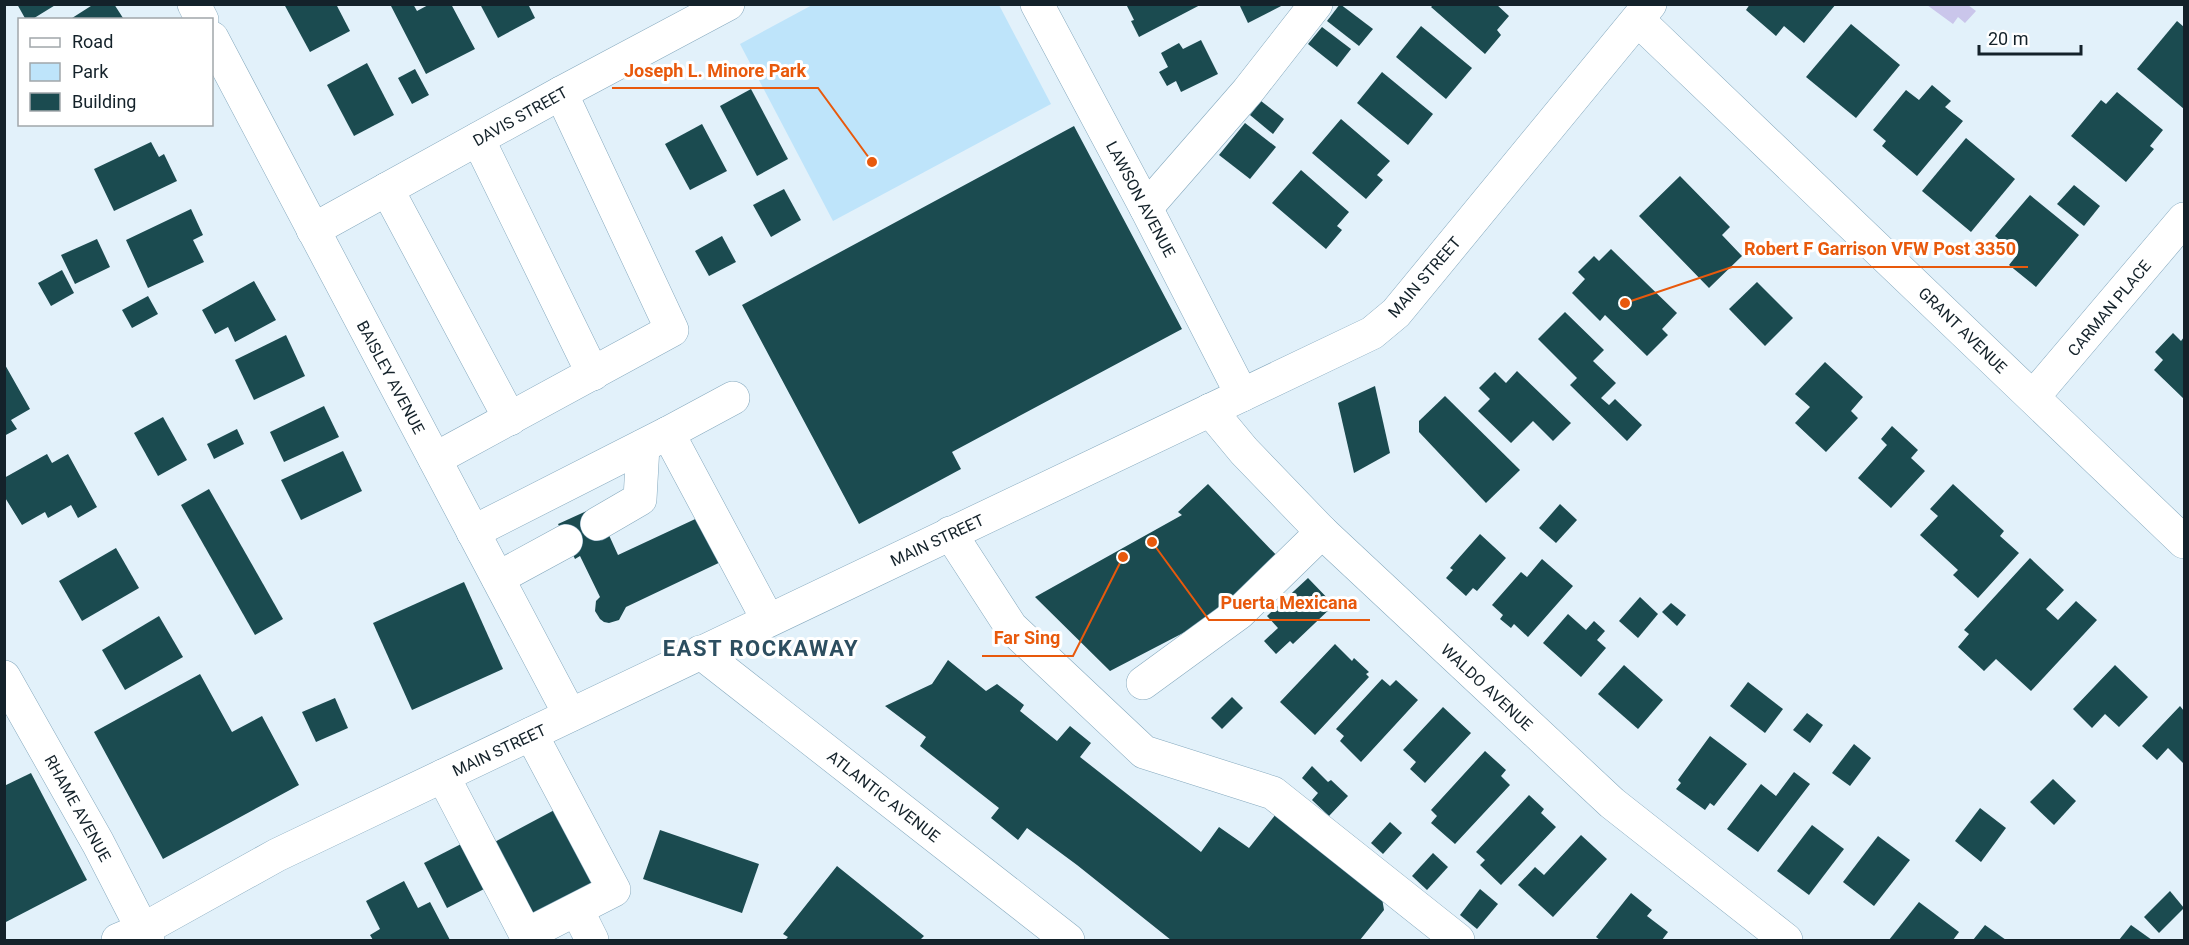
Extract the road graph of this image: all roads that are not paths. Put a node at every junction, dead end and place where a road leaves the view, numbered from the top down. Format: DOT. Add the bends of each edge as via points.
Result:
graph roads {
  1 [pos="194,4"];
  2 [pos="728,4"];
  3 [pos="1037,4"];
  4 [pos="1316,4"];
  5 [pos="1644,12"];
  6 [pos="200,18"];
  7 [pos="213,40"];
  8 [pos="561,93"];
  9 [pos="478,139"];
  10 [pos="387,189"];
  11 [pos="1146,208"];
  12 [pos="2184,219"];
  13 [pos="313,230"];
  14 [pos="593,374"];
  15 [pos="1242,395"];
  16 [pos="2033,397"];
  17 [pos="733,398"];
  18 [pos="1210,410"];
  19 [pos="510,419"];
  20 [pos="656,440"];
  21 [pos="435,459"];
  22 [pos="597,524"];
  23 [pos="473,532"];
  24 [pos="1322,532"];
  25 [pos="950,533"];
  26 [pos="566,541"];
  27 [pos="2184,542"];
  28 [pos="498,578"];
  29 [pos="768,620"];
  30 [pos="700,652"];
  31 [pos="4,677"];
  32 [pos="1143,683"];
  33 [pos="570,715"];
  34 [pos="531,734"];
  35 [pos="443,776"];
  36 [pos="576,909"];
  37 [pos="134,938"];
  38 [pos="592,940"];
  39 [pos="1068,940"];
  40 [pos="1458,940"];
  41 [pos="1786,940"];
  1 -- 6 [label="street"];
  2 -- 8 [label="street, DAVIS STREET"];
  3 -- 11 [label="street, LAWSON AVENUE"];
  4 -- 11 [label="street" via="1248,91"];
  5 -- 15 [label="street, MAIN STREET" via="1396,313 1372,333"];
  5 -- 16 [label="street, GRANT AVENUE"];
  7 -- 13 [label="street, BAISLEY AVENUE"];
  8 -- 9 [label="street, DAVIS STREET"];
  8 -- 14 [label="street" via="672,330"];
  9 -- 10 [label="street, DAVIS STREET"];
  9 -- 14 [label="street"];
  10 -- 13 [label="street, DAVIS STREET"];
  10 -- 19 [label="street"];
  11 -- 15 [label="street, LAWSON AVENUE"];
  12 -- 16 [label="street, CARMAN PLACE"];
  13 -- 21 [label="street, BAISLEY AVENUE"];
  14 -- 19 [label="street"];
  15 -- 18 [label="street, MAIN STREET"];
  16 -- 27 [label="street, GRANT AVENUE"];
  17 -- 20 [label="street"];
  18 -- 24 [label="street, WALDO AVENUE"];
  18 -- 25 [label="street, MAIN STREET"];
  19 -- 21 [label="street"];
  20 -- 22 [label="street" via="640,499"];
  20 -- 23 [label="street"];
  20 -- 29 [label="street"];
  21 -- 23 [label="street, BAISLEY AVENUE"];
  23 -- 28 [label="street, BAISLEY AVENUE"];
  24 -- 32 [label="street" via="1239,613"];
  24 -- 41 [label="street, WALDO AVENUE" via="1612,803"];
  25 -- 29 [label="street, MAIN STREET"];
  25 -- 40 [label="street" via="1011,627 1144,752 1273,793"];
  26 -- 28 [label="street"];
  28 -- 33 [label="street, BAISLEY AVENUE"];
  29 -- 30 [label="street, MAIN STREET"];
  30 -- 33 [label="street, MAIN STREET"];
  30 -- 39 [label="street, ATLANTIC AVENUE"];
  31 -- 37 [label="street, RHAME AVENUE" via="98,843"];
  33 -- 34 [label="street, MAIN STREET"];
  34 -- 35 [label="street, MAIN STREET"];
  34 -- 36 [label="street" via="614,890"];
  35 -- 36 [label="street" via="526,935"];
  35 -- 37 [label="street, MAIN STREET" via="277,855"];
  36 -- 38 [label="street"];
}
